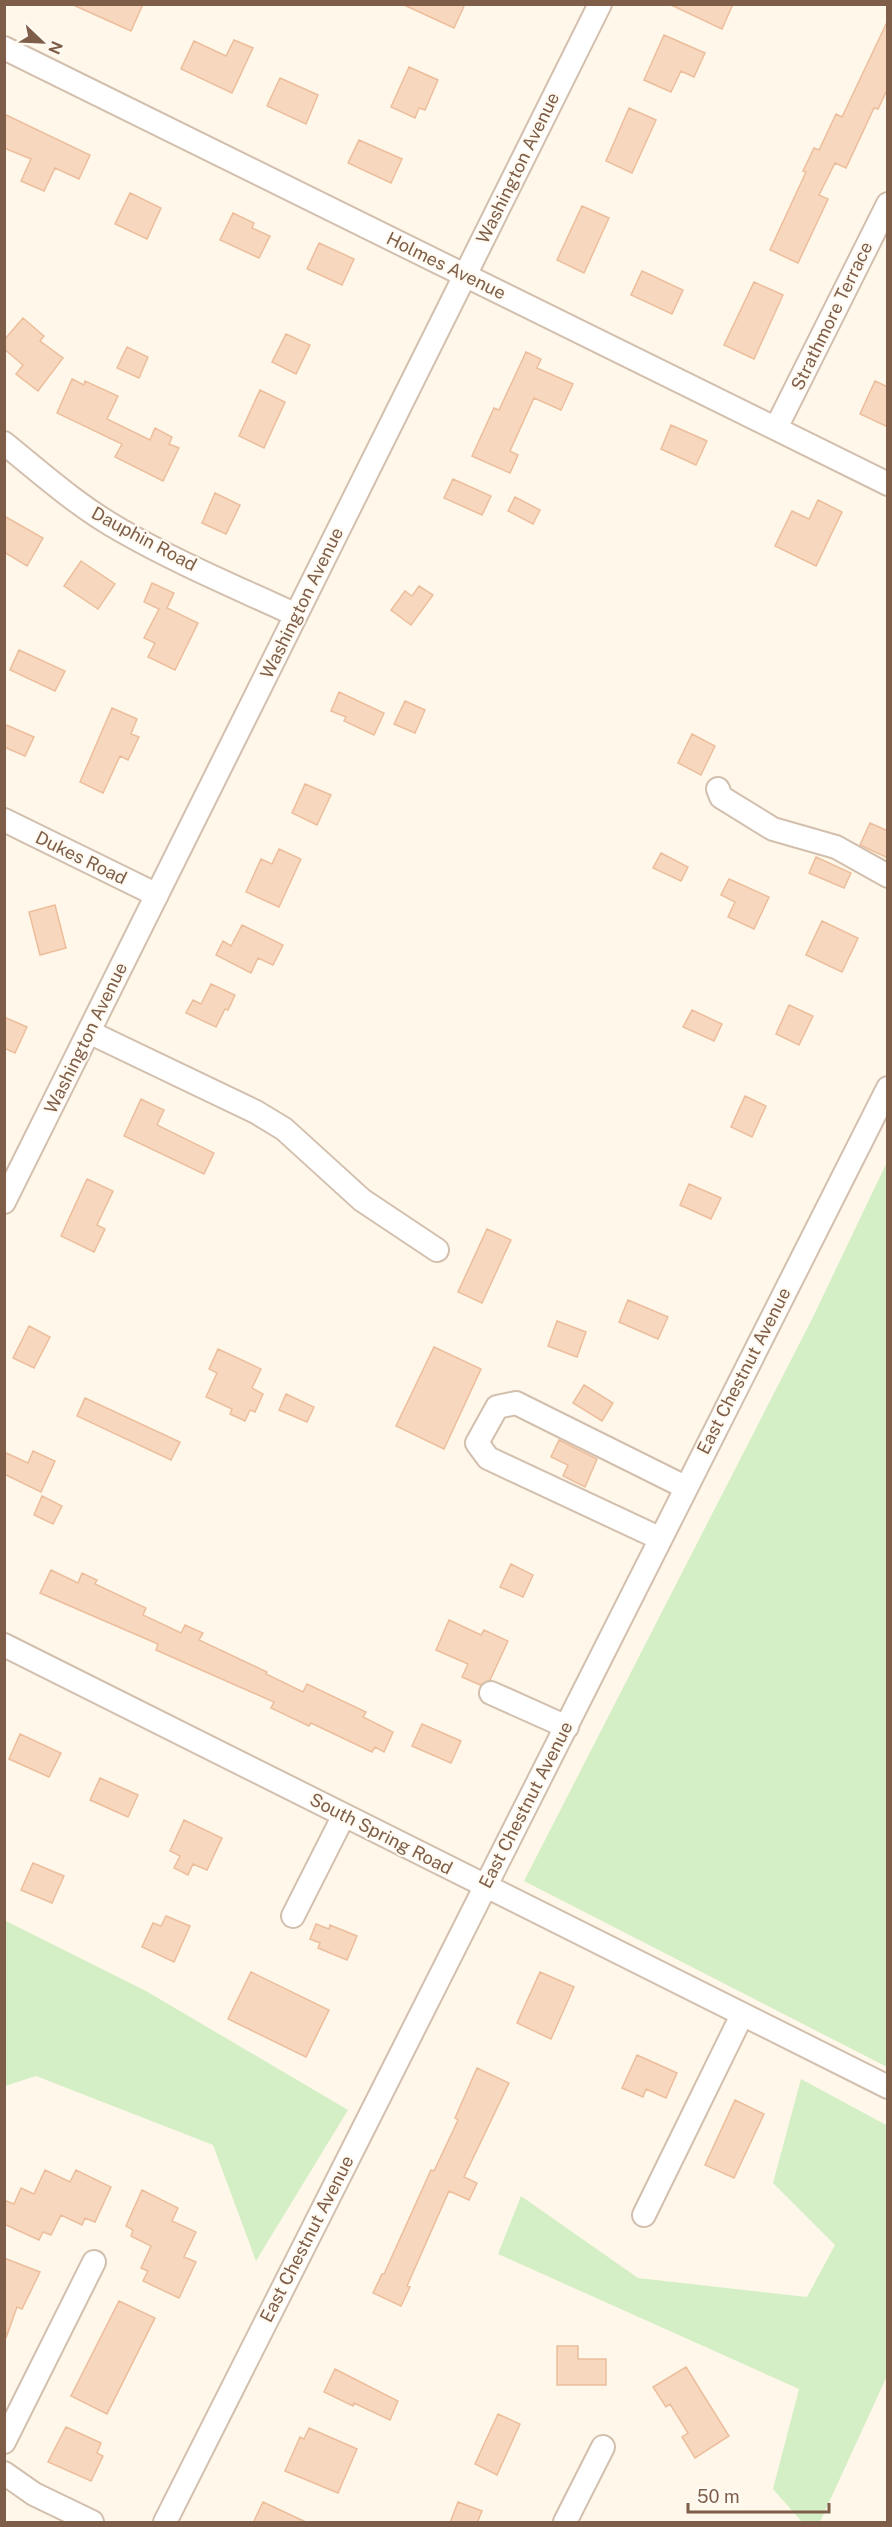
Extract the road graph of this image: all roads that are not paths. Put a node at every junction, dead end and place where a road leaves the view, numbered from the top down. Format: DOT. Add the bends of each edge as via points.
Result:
graph roads {
  1 [pos="600,4"];
  2 [pos="4,48"];
  3 [pos="888,204"];
  4 [pos="465,275"];
  5 [pos="776,428"];
  6 [pos="4,443"];
  7 [pos="888,484"];
  8 [pos="296,615"];
  9 [pos="718,789"];
  10 [pos="4,820"];
  11 [pos="888,876"];
  12 [pos="157,895"];
  13 [pos="89,1032"];
  14 [pos="888,1088"];
  15 [pos="4,1202"];
  16 [pos="436,1250"];
  17 [pos="685,1487"];
  18 [pos="659,1538"];
  19 [pos="4,1645"];
  20 [pos="491,1693"];
  21 [pos="567,1727"];
  22 [pos="344,1815"];
  23 [pos="484,1887"];
  24 [pos="293,1916"];
  25 [pos="742,2015"];
  26 [pos="888,2087"];
  27 [pos="644,2215"];
  28 [pos="94,2262"];
  29 [pos="4,2442"];
  30 [pos="603,2447"];
  31 [pos="4,2474"];
  32 [pos="92,2523"];
  33 [pos="165,2523"];
  34 [pos="565,2523"];
  1 -- 4 [label="street, Washington Avenue"];
  2 -- 4 [label="street, Holmes Avenue"];
  3 -- 5 [label="street, Strathmore Terrace"];
  4 -- 5 [label="street, Holmes Avenue"];
  4 -- 8 [label="street, Washington Avenue"];
  5 -- 7 [label="street, Holmes Avenue"];
  6 -- 8 [label="street, Dauphin Road" via="62,492 120,530"];
  8 -- 12 [label="street, Washington Avenue"];
  9 -- 11 [label="street" via="721,797 773,829 836,848"];
  10 -- 12 [label="street, Dukes Road"];
  12 -- 13 [label="street, Washington Avenue"];
  13 -- 15 [label="street, Washington Avenue"];
  13 -- 16 [label="street" via="284,1129 362,1200"];
  14 -- 17 [label="street, East Chestnut Avenue"];
  17 -- 18 [label="street, East Chestnut Avenue"];
  17 -- 18 [label="street" via="516,1403 497,1407 477,1443 488,1458"];
  18 -- 21 [label="street, East Chestnut Avenue"];
  19 -- 22 [label="street, South Spring Road"];
  20 -- 21 [label="street"];
  21 -- 23 [label="street, East Chestnut Avenue"];
  22 -- 23 [label="street, South Spring Road"];
  22 -- 24 [label="street"];
  23 -- 25 [label="street, South Spring Road"];
  23 -- 33 [label="street, East Chestnut Avenue"];
  25 -- 26 [label="street, South Spring Road"];
  25 -- 27 [label="street"];
  28 -- 29 [label="street"];
  30 -- 34 [label="street"];
  31 -- 32 [label="street"];
}
